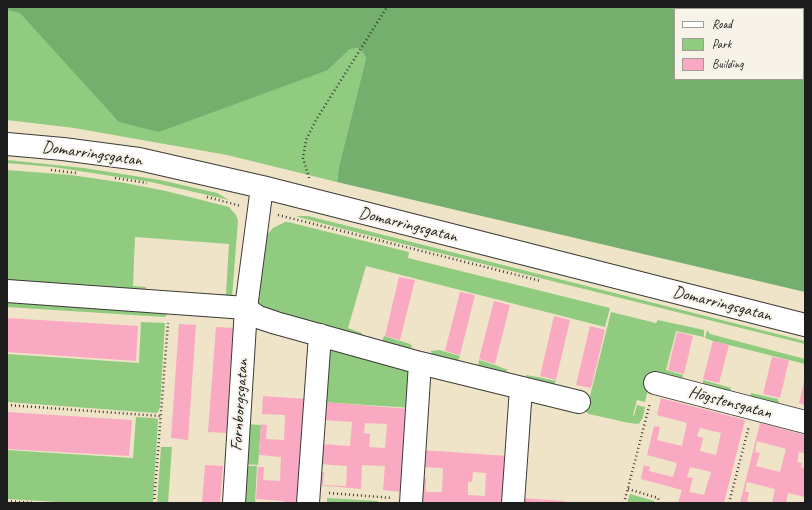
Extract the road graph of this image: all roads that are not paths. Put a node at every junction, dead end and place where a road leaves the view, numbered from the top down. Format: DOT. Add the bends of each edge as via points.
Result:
graph roads {
  1 [pos="7,144"];
  2 [pos="262,188"];
  3 [pos="7,292"];
  4 [pos="246,308"];
  5 [pos="805,325"];
  6 [pos="320,335"];
  7 [pos="420,363"];
  8 [pos="655,383"];
  9 [pos="521,388"];
  10 [pos="579,402"];
  11 [pos="805,422"];
  12 [pos="308,498"];
  13 [pos="411,501"];
  14 [pos="234,503"];
  15 [pos="513,503"];
  1 -- 2 [label="street, Domarringsgatan" via="139,159"];
  2 -- 4 [label="street, Fornborgsgatan"];
  2 -- 5 [label="street, Domarringsgatan"];
  3 -- 4 [label="street"];
  4 -- 6 [label="street" via="258,317"];
  4 -- 14 [label="street, Fornborgsgatan"];
  6 -- 7 [label="street"];
  6 -- 12 [label="street"];
  7 -- 9 [label="street"];
  7 -- 13 [label="street"];
  8 -- 11 [label="street, Högstensgatan"];
  9 -- 10 [label="street"];
  9 -- 15 [label="street"];
}
